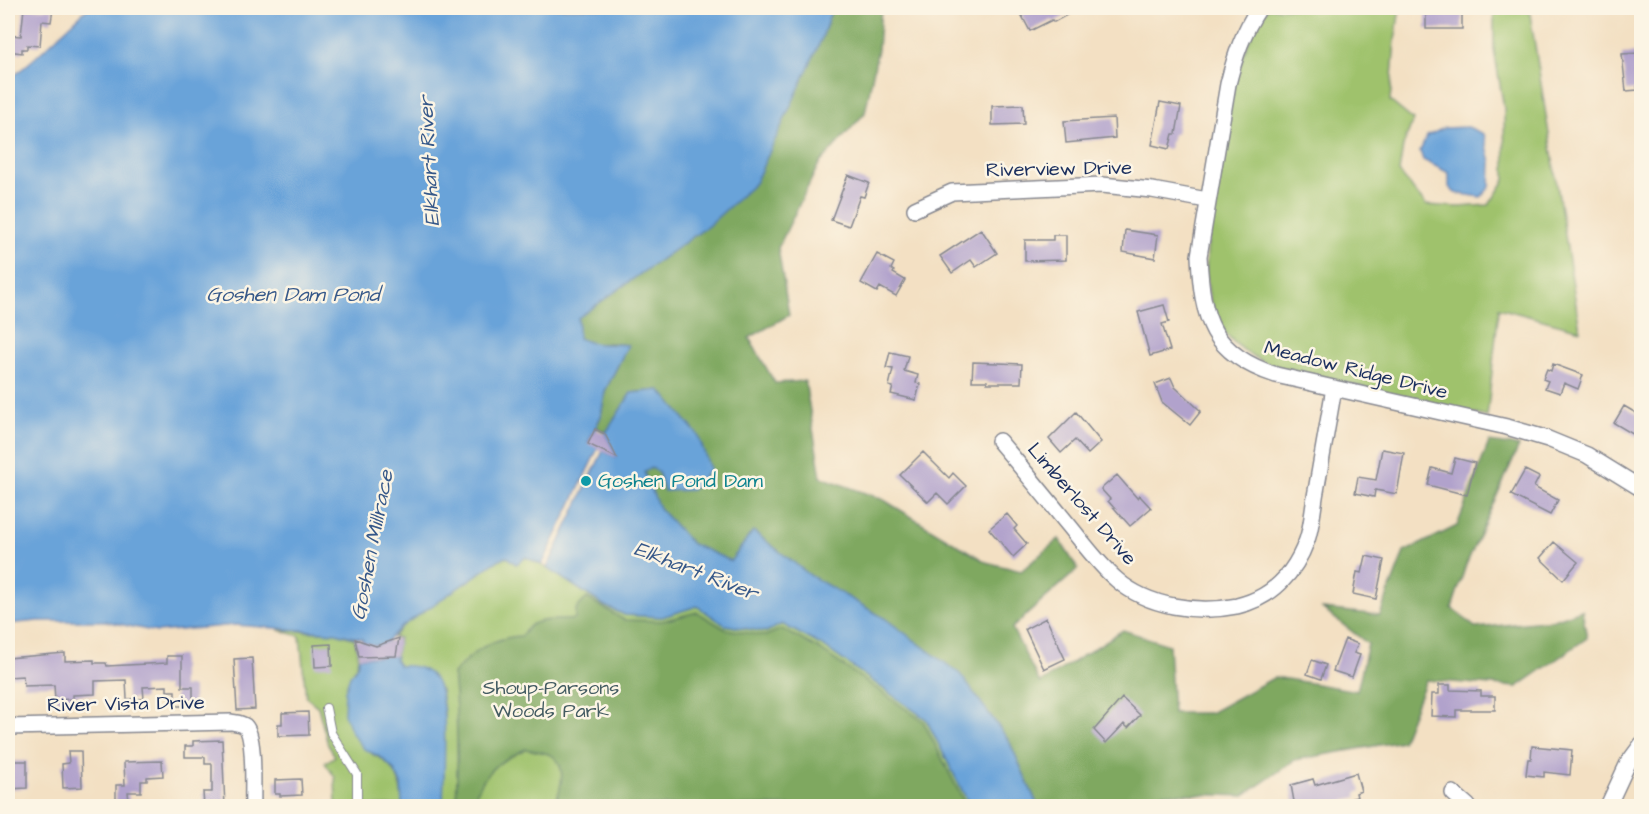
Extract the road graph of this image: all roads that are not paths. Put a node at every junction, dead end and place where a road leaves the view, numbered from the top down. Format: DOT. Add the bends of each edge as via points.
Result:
graph roads {
  1 [pos="1259,8"];
  2 [pos="1207,200"];
  3 [pos="915,209"];
  4 [pos="1334,388"];
  5 [pos="999,441"];
  6 [pos="1641,489"];
  7 [pos="326,708"];
  8 [pos="8,727"];
  9 [pos="1641,744"];
  10 [pos="1453,793"];
  11 [pos="253,807"];
  12 [pos="357,807"];
  13 [pos="1468,807"];
  14 [pos="1608,807"];
  1 -- 2 [label="street, Meadow Ridge Drive" via="1234,57"];
  2 -- 3 [label="street, Riverview Drive" via="1102,185 952,192"];
  2 -- 4 [label="street, Meadow Ridge Drive" via="1198,256 1205,310 1213,330 1226,348 1254,368"];
  4 -- 5 [label="street, Limberlost Drive" via="1307,539 1295,564 1271,592 1247,604 1220,609 1163,603 1118,580"];
  4 -- 6 [label="street, Meadow Ridge Drive" via="1548,439 1587,455"];
  7 -- 12 [label="lane" via="331,733 357,774"];
  8 -- 11 [label="street, River Vista Drive" via="231,723 245,726 250,738"];
  9 -- 14 [label="street"];
  10 -- 13 [label="street"];
}
